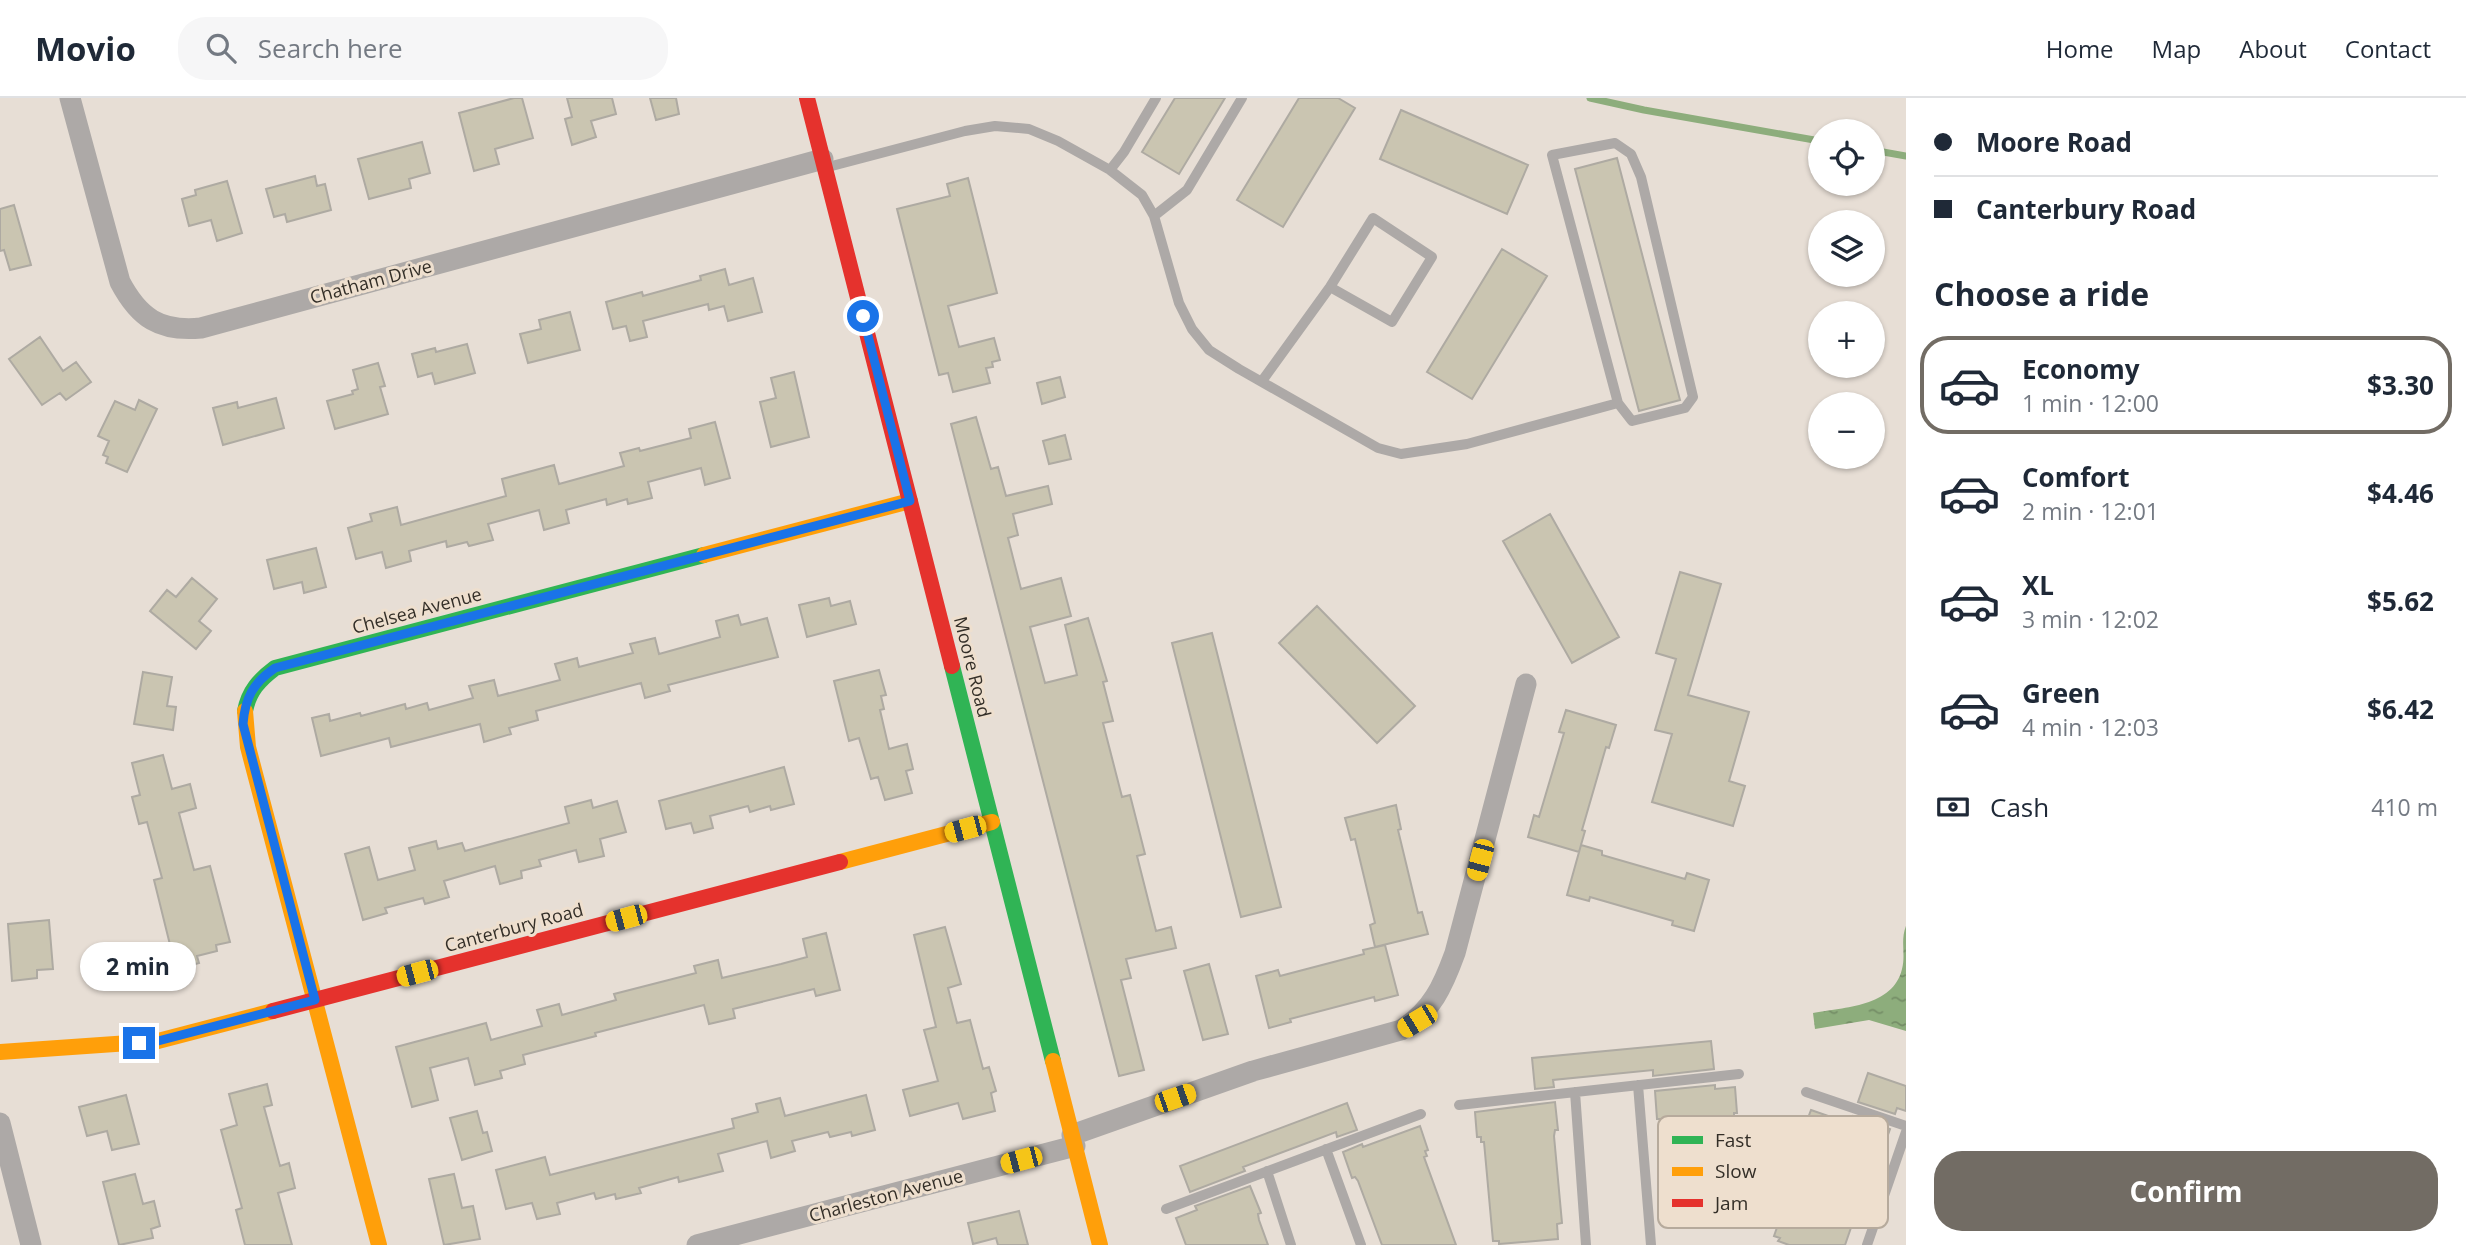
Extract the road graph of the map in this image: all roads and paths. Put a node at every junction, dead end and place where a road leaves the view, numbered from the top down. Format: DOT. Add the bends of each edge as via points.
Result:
graph roads {
  1 [pos="71,98"];
  2 [pos="807,98"];
  3 [pos="1156,98"];
  4 [pos="1242,98"];
  5 [pos="824,163"];
  6 [pos="1110,170"];
  7 [pos="1154,216"];
  8 [pos="1330,288"];
  9 [pos="1262,382"];
  10 [pos="1618,402"];
  11 [pos="910,501"];
  12 [pos="1527,684"];
  13 [pos="992,822"];
  14 [pos="315,1000"];
  15 [pos="0,1052"];
  16 [pos="1739,1074"];
  17 [pos="1638,1085"];
  18 [pos="1574,1092"];
  19 [pos="1806,1092"];
  20 [pos="1459,1105"];
  21 [pos="1421,1114"];
  22 [pos="1877,1116"];
  23 [pos="1888,1120"];
  24 [pos="0,1123"];
  25 [pos="1906,1126"];
  26 [pos="1906,1132"];
  27 [pos="1073,1140"];
  28 [pos="1326,1149"];
  29 [pos="1267,1171"];
  30 [pos="1888,1184"];
  31 [pos="1167,1209"];
  32 [pos="1873,1228"];
  33 [pos="32,1245"];
  34 [pos="379,1245"];
  35 [pos="697,1245"];
  36 [pos="1100,1245"];
  37 [pos="1291,1245"];
  38 [pos="1361,1245"];
  39 [pos="1586,1245"];
  40 [pos="1651,1245"];
  41 [pos="1867,1245"];
  1 -- 5 [label="street, Chatham Drive" via="129,299 142,314 181,330"];
  2 -- 5 [label="street, Moore Road"];
  3 -- 6 [label="lane"];
  4 -- 7 [label="lane" via="1187,190"];
  5 -- 6 [label="lane" via="995,127 1029,129"];
  5 -- 11 [label="street, Moore Road"];
  6 -- 7 [label="lane" via="1142,195"];
  7 -- 9 [label="lane" via="1179,303 1192,329 1209,350"];
  8 -- 8 [label="lane" via="1373,218 1432,257 1392,322"];
  8 -- 9 [label="lane"];
  9 -- 10 [label="lane" via="1378,448 1401,454 1467,444"];
  10 -- 10 [label="lane" via="1632,421 1685,408 1693,397 1641,177 1631,154 1615,143 1552,155"];
  11 -- 13 [label="street, Moore Road"];
  11 -- 14 [label="street, Chelsea Avenue" via="275,668 263,676 245,704 243,724"];
  12 -- 27 [label="street, Charleston Avenue" via="1454,953 1442,988 1417,1021 1376,1038 1253,1071"];
  13 -- 14 [label="street, Canterbury Road"];
  13 -- 27 [label="street, Moore Road"];
  14 -- 15 [label="street, Canterbury Road" via="158,1041"];
  14 -- 34 [label="street"];
  16 -- 17 [label="lane"];
  17 -- 18 [label="lane"];
  17 -- 40 [label="lane"];
  18 -- 20 [label="lane"];
  18 -- 39 [label="lane"];
  19 -- 22 [label="lane"];
  21 -- 28 [label="lane"];
  23 -- 25 [label="lane"];
  24 -- 33 [label="street"];
  26 -- 30 [label="lane"];
  27 -- 35 [label="street, Charleston Avenue"];
  27 -- 36 [label="street, Moore Road"];
  28 -- 29 [label="lane"];
  28 -- 38 [label="lane"];
  29 -- 31 [label="lane"];
  29 -- 37 [label="lane"];
  32 -- 41 [label="lane"];
}
